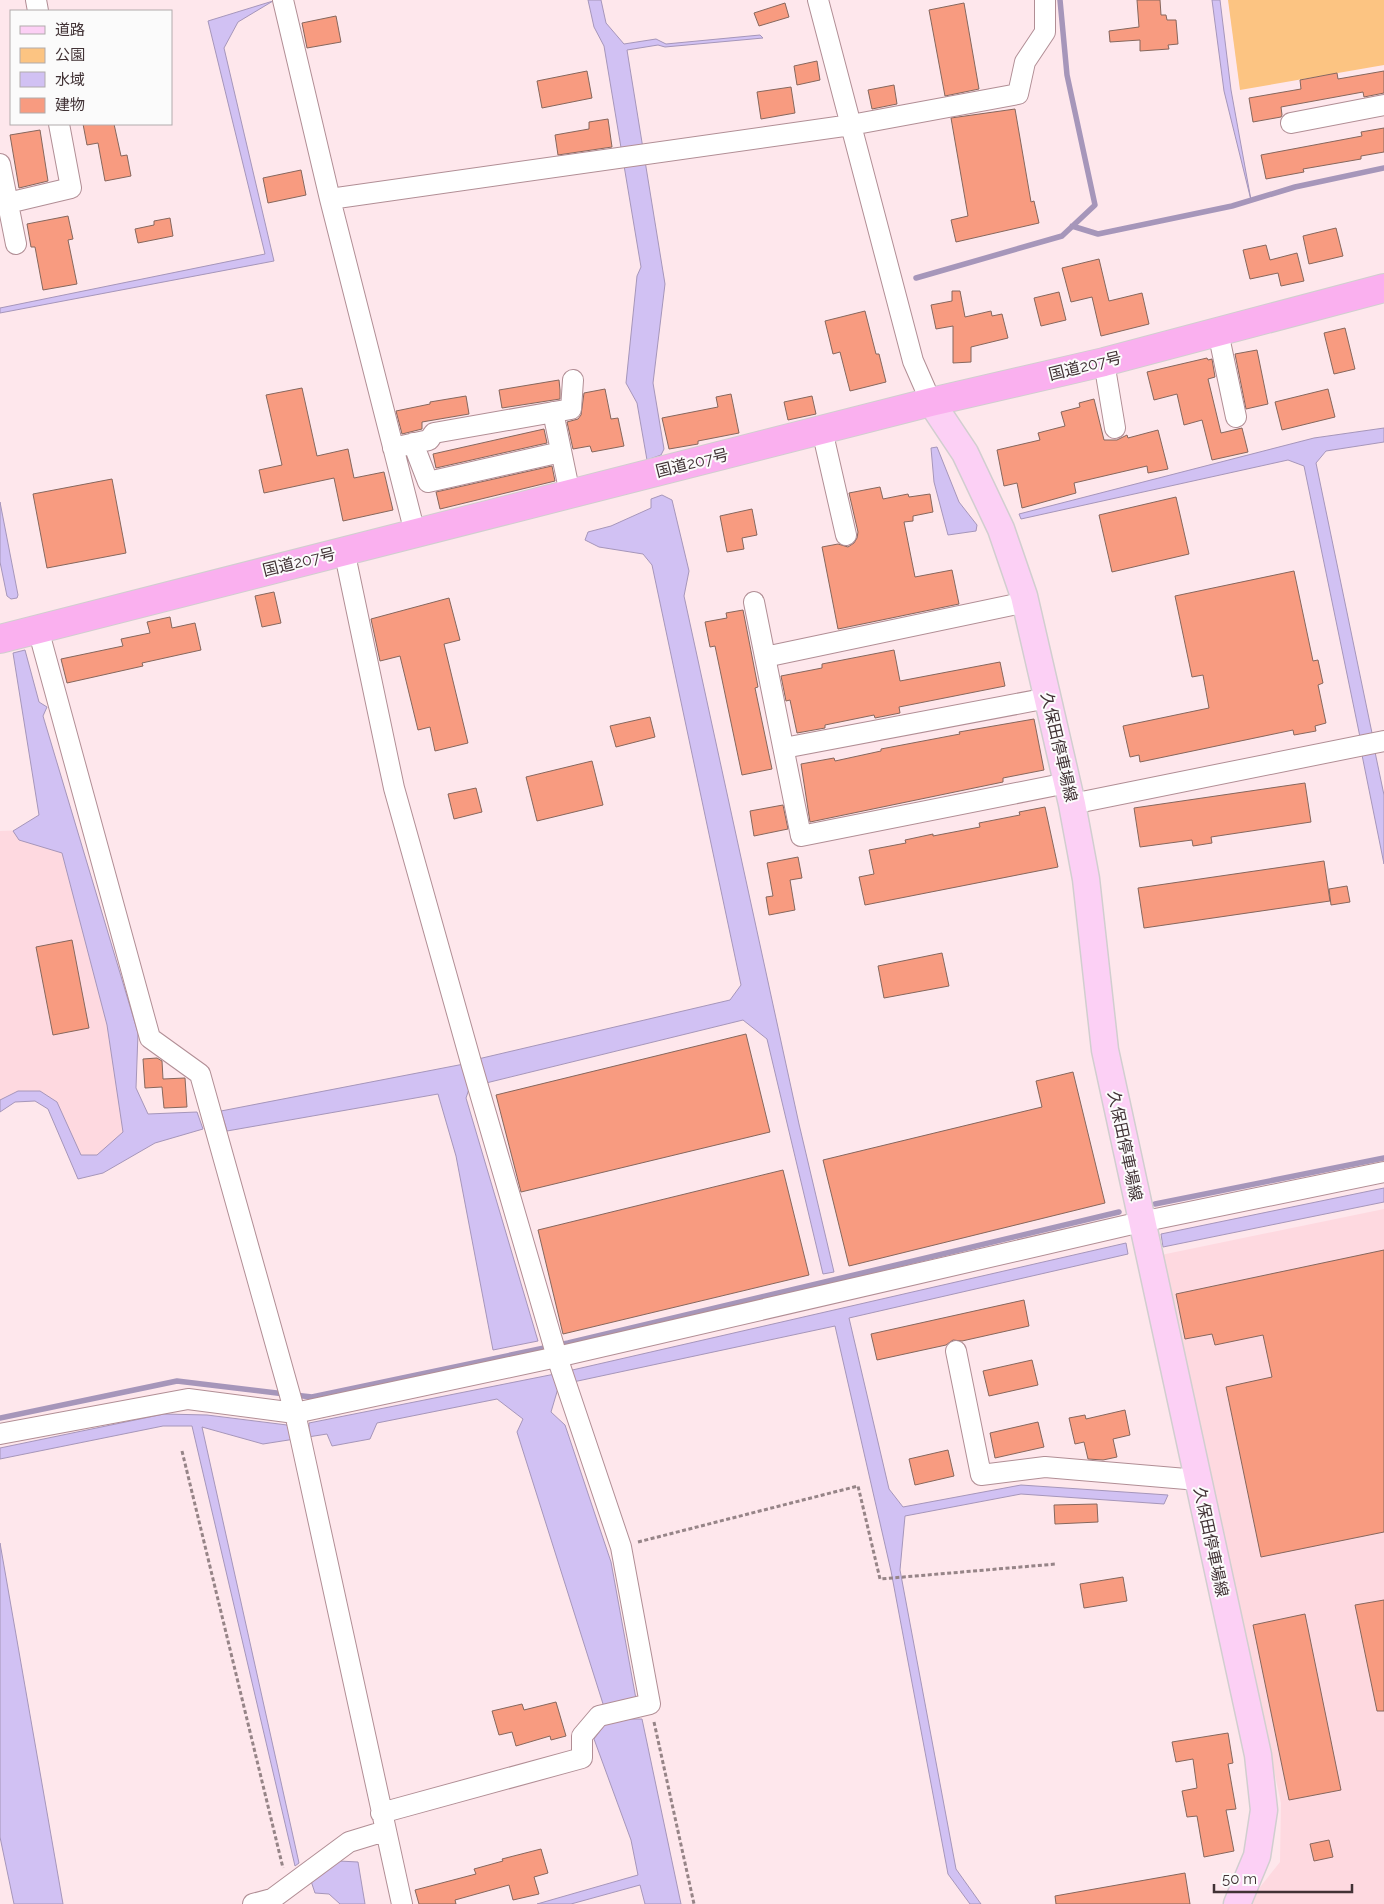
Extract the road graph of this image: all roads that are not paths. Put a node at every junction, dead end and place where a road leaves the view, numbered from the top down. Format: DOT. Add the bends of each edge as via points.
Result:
graph roads {
  1 [pos="284,0"];
  2 [pos="818,0"];
  3 [pos="1045,0"];
  4 [pos="1384,105"];
  5 [pos="1291,122"];
  6 [pos="59,125"];
  7 [pos="851,125"];
  8 [pos="0,164"];
  9 [pos="330,199"];
  10 [pos="8,203"];
  11 [pos="16,244"];
  12 [pos="1384,288"];
  13 [pos="1218,332"];
  14 [pos="1104,362"];
  15 [pos="573,380"];
  16 [pos="930,402"];
  17 [pos="553,412"];
  18 [pos="1236,416"];
  19 [pos="1115,428"];
  20 [pos="822,430"];
  21 [pos="413,443"];
  22 [pos="393,448"];
  23 [pos="561,452"];
  24 [pos="570,494"];
  25 [pos="415,533"];
  26 [pos="846,535"];
  27 [pos="344,550"];
  28 [pos="754,602"];
  29 [pos="1026,602"];
  30 [pos="38,629"];
  31 [pos="0,639"];
  32 [pos="765,657"];
  33 [pos="1048,698"];
  34 [pos="1373,743"];
  35 [pos="784,748"];
  36 [pos="1069,794"];
  37 [pos="1384,1172"];
  38 [pos="1141,1222"];
  39 [pos="956,1351"];
  40 [pos="556,1354"];
  41 [pos="293,1407"];
  42 [pos="0,1434"];
  43 [pos="1198,1480"];
  44 [pos="383,1822"];
  45 [pos="253,1904"];
  46 [pos="402,1904"];
  47 [pos="1237,1904"];
  1 -- 9 [label="street"];
  2 -- 7 [label="street"];
  3 -- 7 [label="street" via="1045,32 1025,62 1018,94"];
  4 -- 5 [label="street"];
  6 -- 10 [label="street" via="71,188"];
  7 -- 9 [label="street"];
  7 -- 16 [label="street" via="913,361"];
  8 -- 10 [label="street"];
  9 -- 22 [label="street"];
  10 -- 11 [label="street"];
  12 -- 13 [label="highway, 国道207号"];
  13 -- 14 [label="highway, 国道207号"];
  13 -- 18 [label="street"];
  14 -- 16 [label="highway, 国道207号"];
  14 -- 19 [label="street"];
  15 -- 17 [label="street" via="571,409"];
  16 -- 20 [label="highway, 国道207号"];
  16 -- 29 [label="main road, 久保田停車場線" via="965,453 1001,529"];
  17 -- 21 [label="street" via="434,433 429,440"];
  17 -- 23 [label="street"];
  20 -- 24 [label="highway, 国道207号"];
  20 -- 26 [label="street"];
  21 -- 22 [label="street"];
  21 -- 23 [label="street" via="428,482"];
  22 -- 25 [label="street"];
  23 -- 24 [label="street"];
  24 -- 25 [label="highway, 国道207号"];
  25 -- 27 [label="highway, 国道207号"];
  27 -- 30 [label="highway, 国道207号"];
  27 -- 40 [label="street" via="394,788"];
  28 -- 32 [label="street"];
  29 -- 32 [label="street"];
  29 -- 33 [label="main road, 久保田停車場線"];
  30 -- 31 [label="highway, 国道207号"];
  30 -- 41 [label="street" via="150,1038 200,1074"];
  32 -- 35 [label="street"];
  33 -- 35 [label="street"];
  33 -- 36 [label="main road, 久保田停車場線"];
  34 -- 36 [label="street"];
  35 -- 36 [label="street" via="801,836"];
  36 -- 38 [label="main road, 久保田停車場線" via="1086,878 1105,1050"];
  37 -- 38 [label="street"];
  38 -- 40 [label="street"];
  38 -- 43 [label="main road, 久保田停車場線"];
  39 -- 43 [label="street" via="981,1475 1046,1467"];
  40 -- 41 [label="street"];
  40 -- 44 [label="street" via="621,1547 650,1704 599,1716 582,1736 582,1758"];
  41 -- 42 [label="street" via="188,1399"];
  41 -- 44 [label="street"];
  43 -- 47 [label="main road, 久保田停車場線" via="1258,1755 1264,1810 1257,1856"];
  44 -- 45 [label="street" via="349,1842 272,1900"];
  44 -- 46 [label="street"];
}
